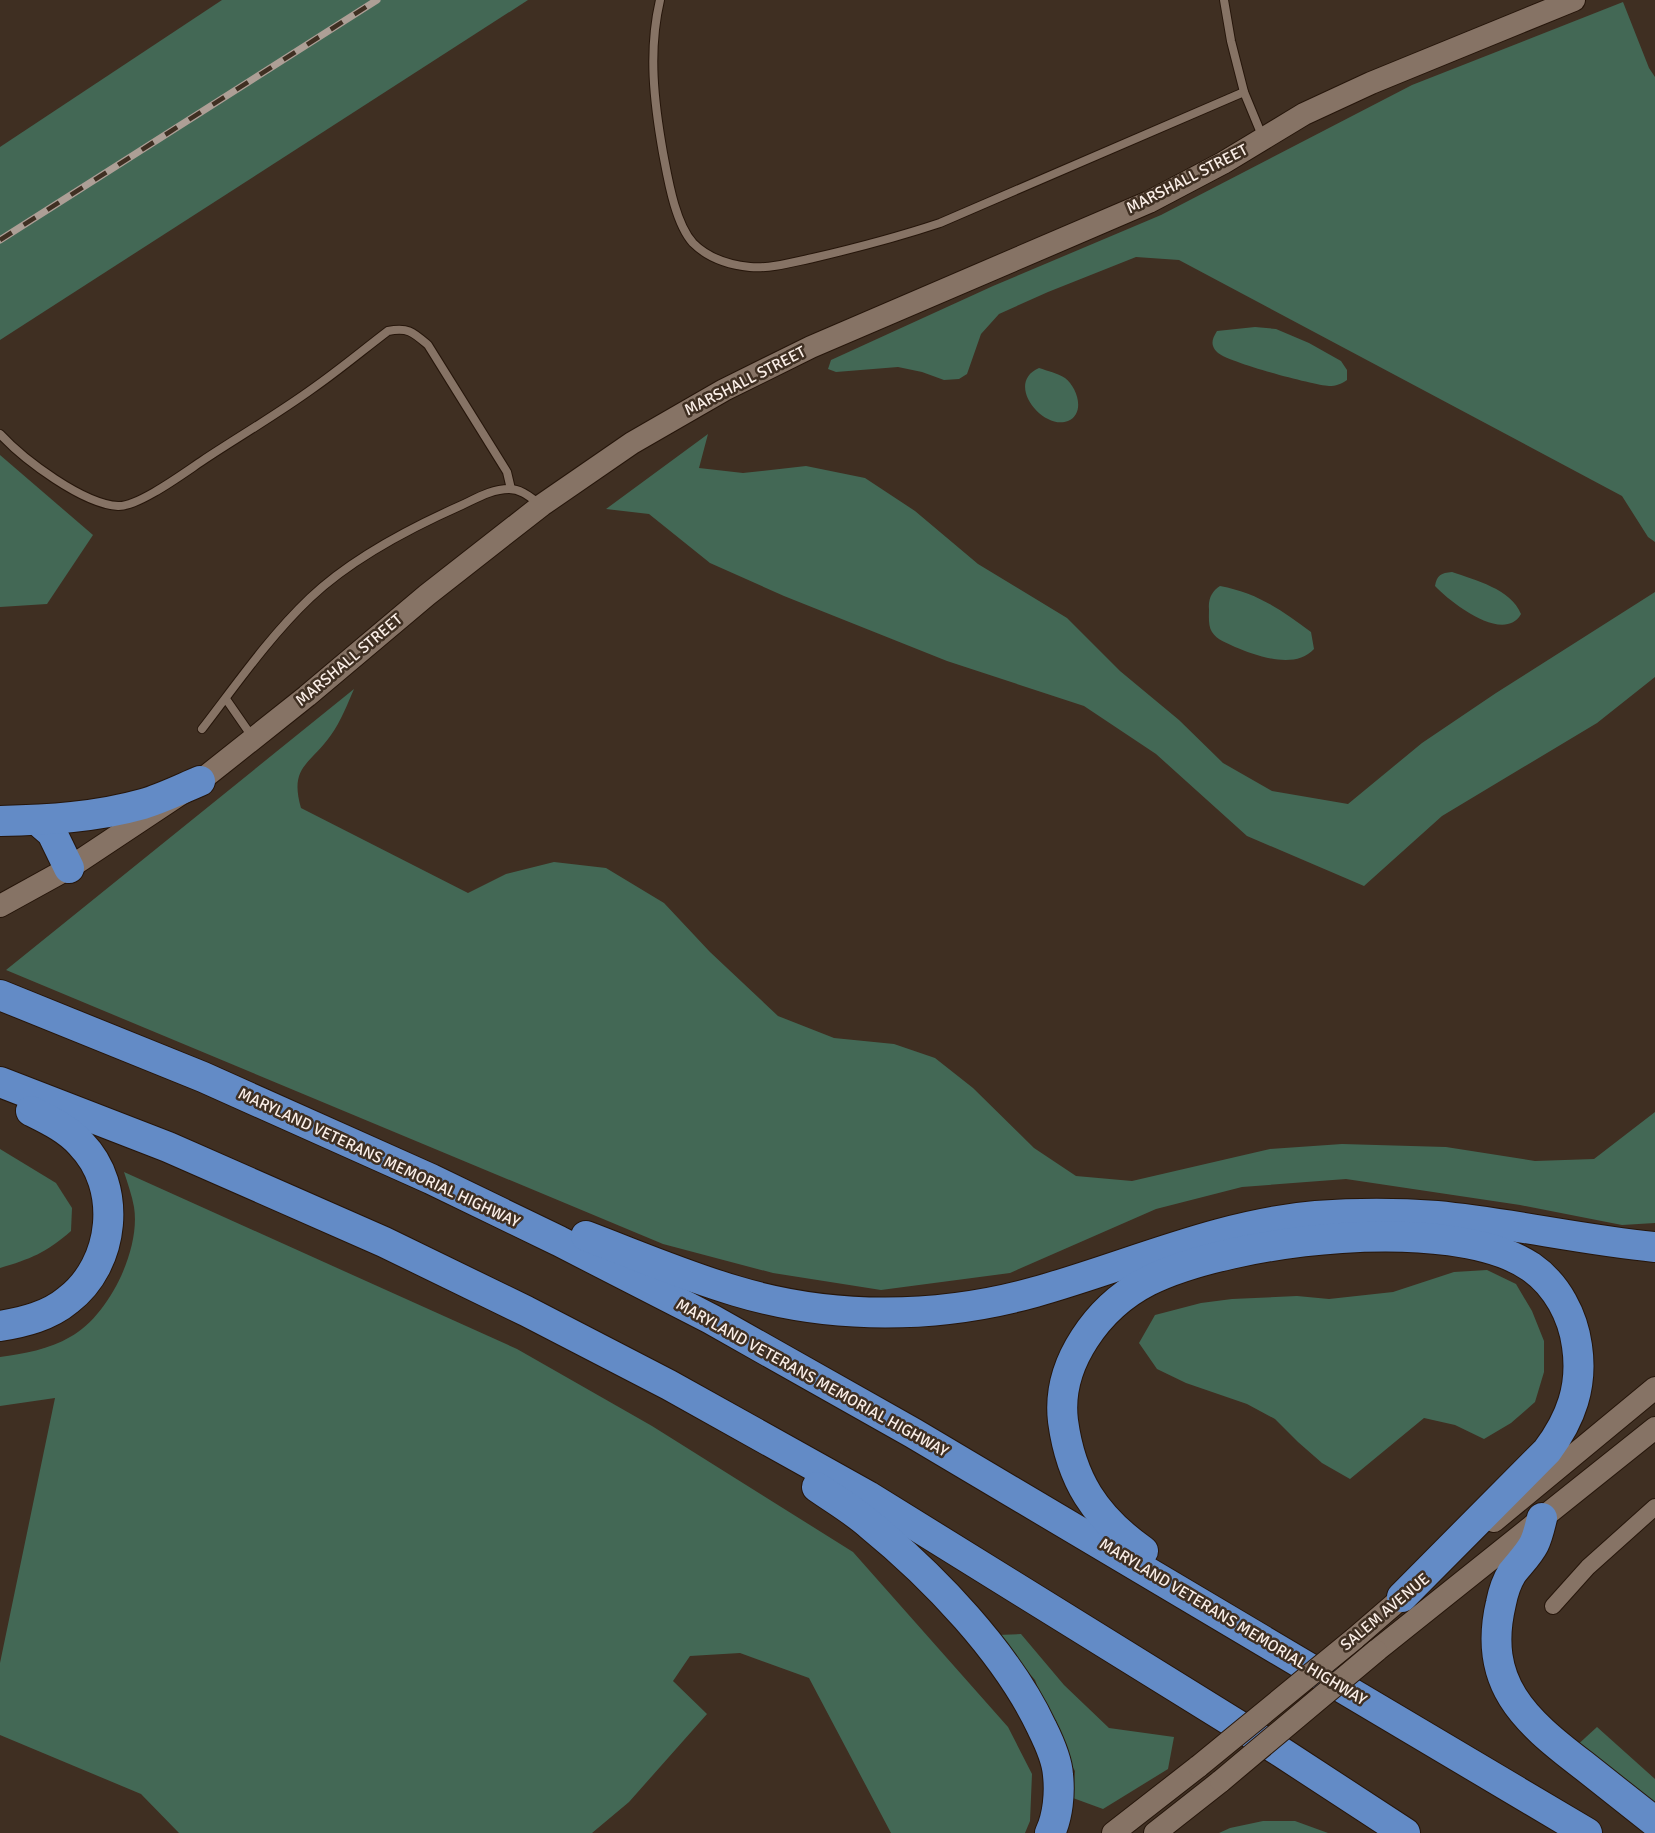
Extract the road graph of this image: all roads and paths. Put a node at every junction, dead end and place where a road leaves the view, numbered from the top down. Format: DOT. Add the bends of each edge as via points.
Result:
graph roads {
  1 [pos="660,0"];
  2 [pos="1224,0"];
  3 [pos="1574,0"];
  4 [pos="1244,92"];
  5 [pos="1263,139"];
  6 [pos="0,434"];
  7 [pos="511,489"];
  8 [pos="542,505"];
  9 [pos="226,699"];
  10 [pos="202,729"];
  11 [pos="253,738"];
  12 [pos="200,781"];
  13 [pos="37,820"];
  14 [pos="0,821"];
  15 [pos="69,868"];
  16 [pos="0,906"];
  17 [pos="0,995"];
  18 [pos="0,1082"];
  19 [pos="0,1093"];
  20 [pos="431,1179"];
  21 [pos="1655,1247"];
  22 [pos="0,1326"];
  23 [pos="669,1385"];
  24 [pos="1655,1388"];
  25 [pos="1655,1428"];
  26 [pos="1655,1507"];
  27 [pos="1542,1518"];
  28 [pos="1402,1597"];
  29 [pos="1553,1606"];
  30 [pos="1288,1654"];
  31 [pos="1281,1752"];
  32 [pos="1655,1821"];
  33 [pos="1050,1833"];
  34 [pos="1113,1833"];
  35 [pos="1155,1833"];
  36 [pos="1380,1833"];
  37 [pos="1405,1833"];
  38 [pos="1587,1833"];
  1 -- 4 [label="lane" via="652,64 669,184 677,214 692,242 730,264 752,267 794,262 888,240 940,223"];
  2 -- 4 [label="lane"];
  3 -- 5 [label="main road, MARSHALL STREET" via="1371,83 1304,114"];
  4 -- 5 [label="lane"];
  5 -- 8 [label="main road, MARSHALL STREET" via="1149,202 811,347 724,390 632,443"];
  6 -- 7 [label="lane" via="15,451 75,492 100,503 121,506 166,484 312,389 388,331 402,328 414,332 428,345 507,472"];
  7 -- 8 [label="lane"];
  7 -- 9 [label="lane" via="494,490 428,520 358,561 311,598 263,650"];
  8 -- 11 [label="main road, MARSHALL STREET"];
  9 -- 10 [label="lane"];
  9 -- 11 [label="lane"];
  11 -- 12 [label="main road, MARSHALL STREET"];
  12 -- 13 [label="highway" via="145,803"];
  12 -- 15 [label="main road, MARSHALL STREET"];
  13 -- 14 [label="highway"];
  13 -- 15 [label="highway" via="52,833"];
  15 -- 16 [label="main road, MARSHALL STREET"];
  17 -- 20 [label="highway, MARYLAND VETERANS MEMORIAL HIGHWAY" via="203,1077"];
  18 -- 23 [label="highway" via="168,1147 384,1242"];
  19 -- 22 [label="highway" via="63,1128 82,1144 103,1183 109,1209 107,1235 87,1283 47,1314"];
  20 -- 21 [label="highway" via="737,1292 840,1312 933,1310 989,1303 1216,1235 1314,1216 1437,1216"];
  20 -- 30 [label="highway, MARYLAND VETERANS MEMORIAL HIGHWAY" via="711,1319"];
  23 -- 31 [label="highway" via="868,1496"];
  23 -- 33 [label="highway" via="868,1523 925,1573 973,1626 1015,1680 1051,1745 1059,1773 1058,1802"];
  24 -- 28 [label="main road, SALEM AVENUE"];
  25 -- 27 [label="main road, SALEM AVENUE"];
  26 -- 29 [label="street" via="1588,1567"];
  27 -- 32 [label="highway" via="1534,1544 1510,1576 1501,1601 1496,1654 1503,1677 1528,1720"];
  27 -- 35 [label="main road, SALEM AVENUE, bridge"];
  28 -- 30 [label="highway" via="1563,1429 1579,1379 1579,1357 1565,1306 1552,1287 1532,1268 1483,1246 1434,1238 1375,1237 1271,1246 1224,1256 1148,1281 1103,1314 1074,1357 1064,1385 1063,1414 1066,1442 1076,1473 1088,1497 1126,1539"];
  28 -- 34 [label="main road, SALEM AVENUE, bridge"];
  30 -- 38 [label="highway, MARYLAND VETERANS MEMORIAL HIGHWAY"];
  31 -- 36 [label="highway"];
  31 -- 37 [label="highway"];
}
